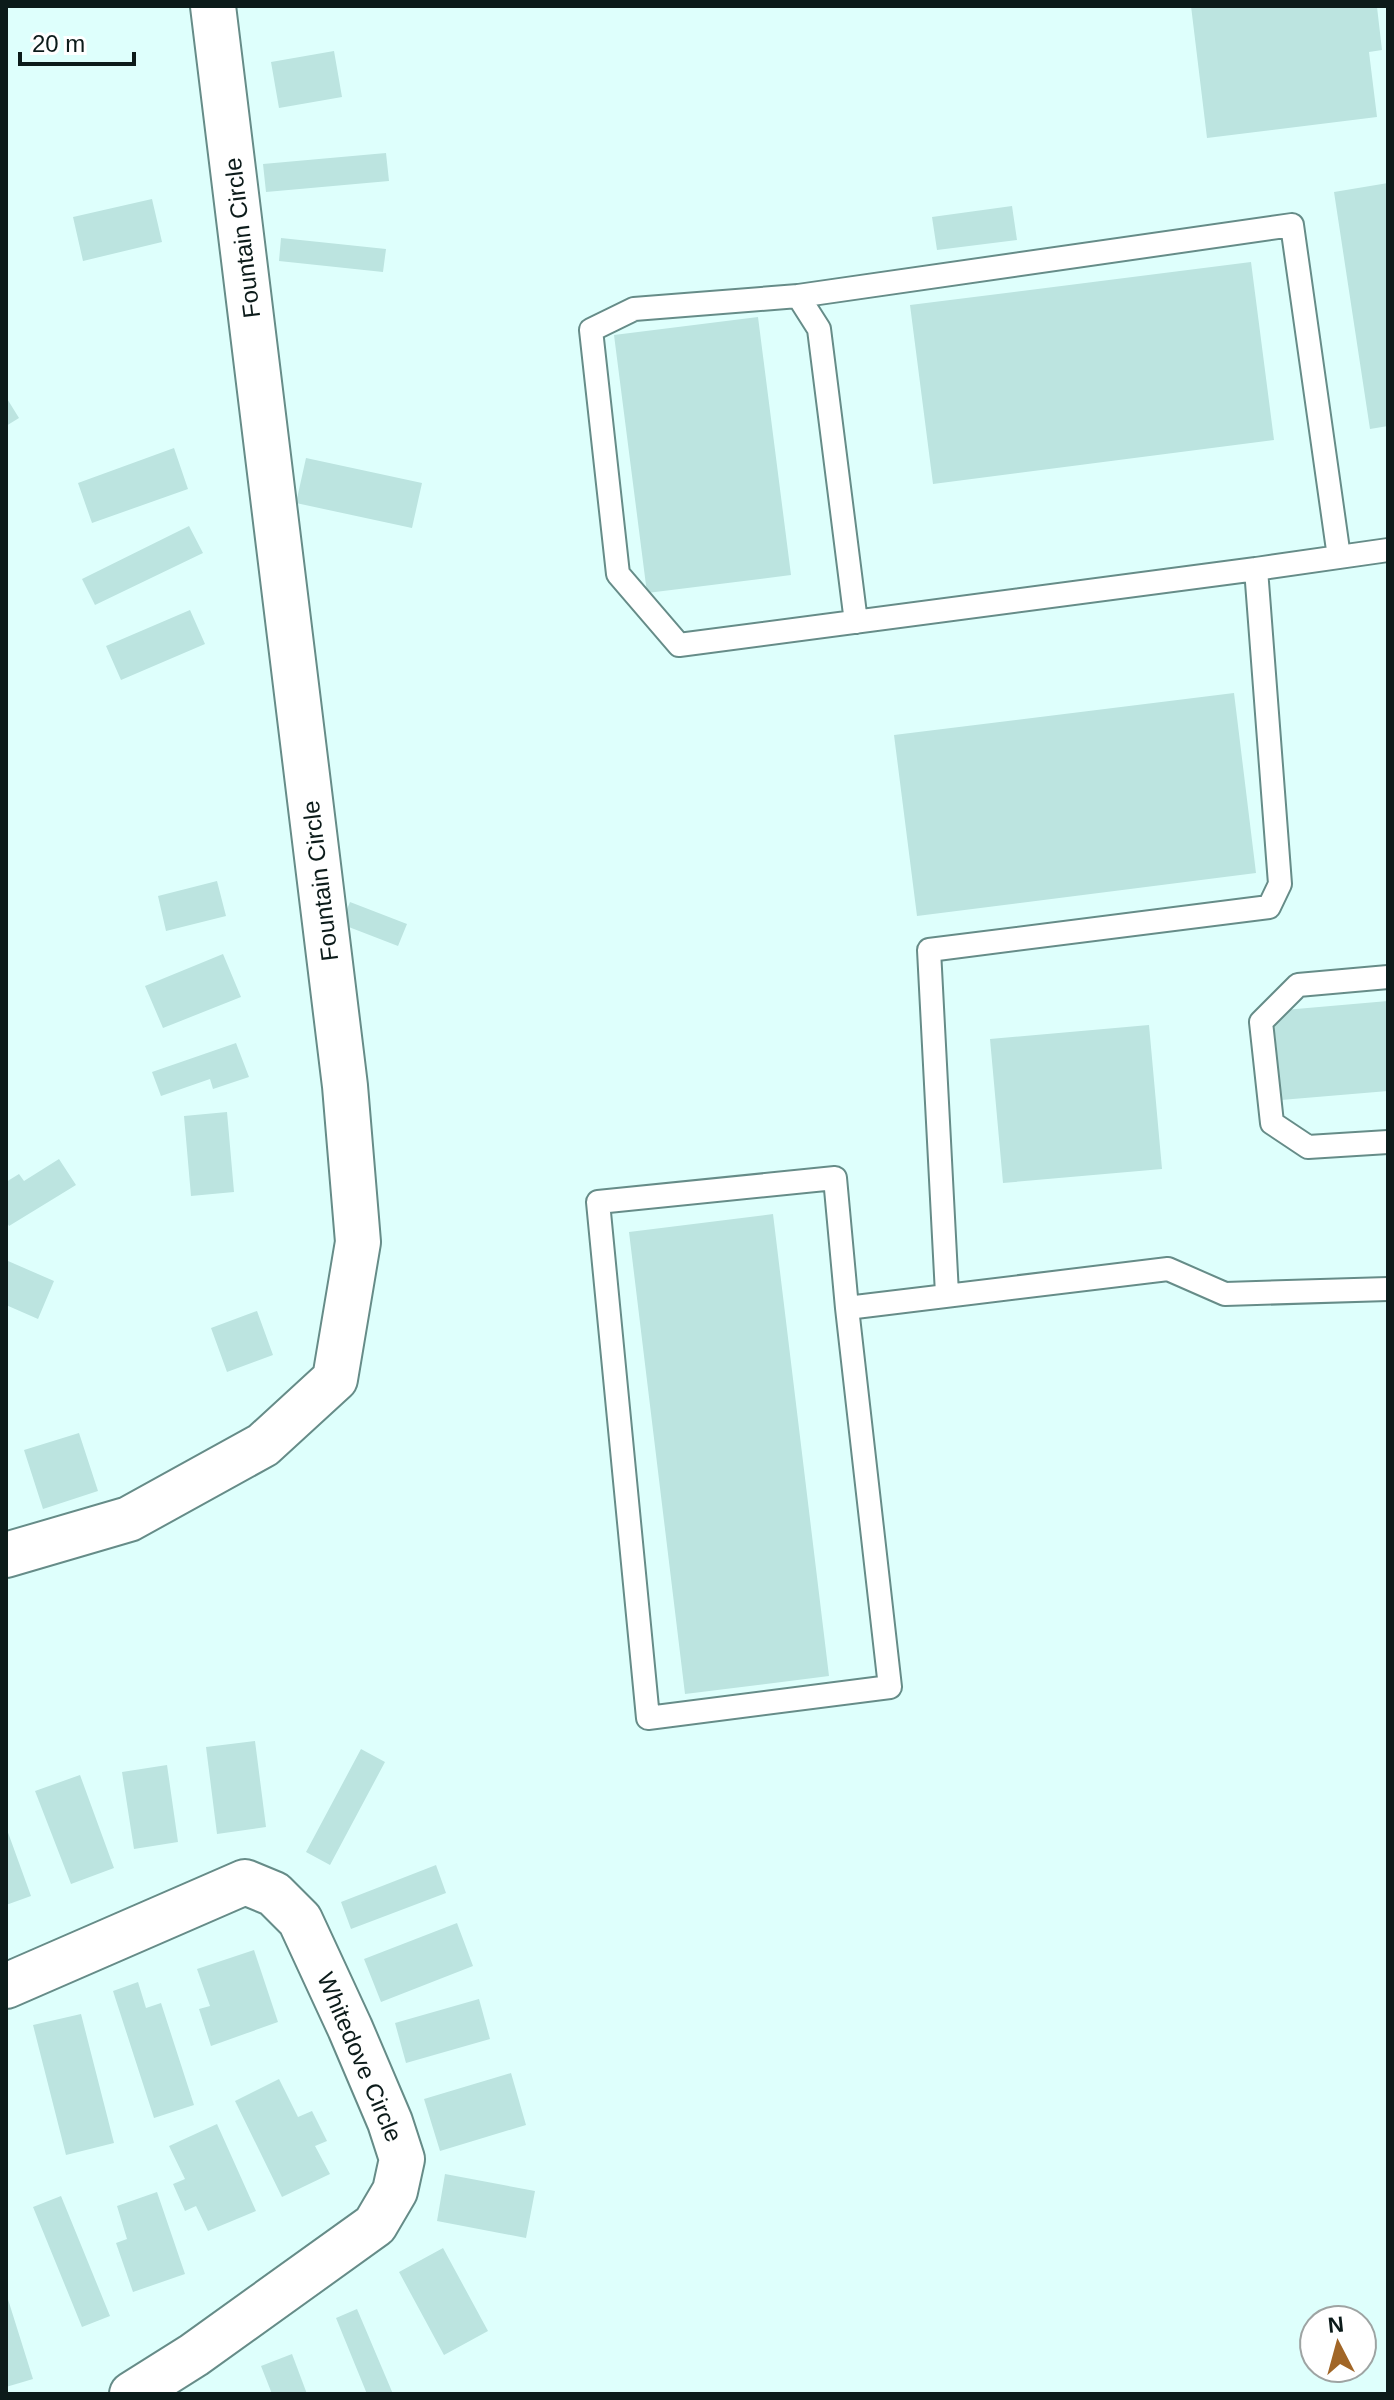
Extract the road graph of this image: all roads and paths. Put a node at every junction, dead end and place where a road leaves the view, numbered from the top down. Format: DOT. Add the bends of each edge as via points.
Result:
graph roads {
  1 [pos="213,6"];
  2 [pos="798,296"];
  3 [pos="1388,550"];
  4 [pos="1339,557"];
  5 [pos="1256,569"];
  6 [pos="856,622"];
  7 [pos="1388,977"];
  8 [pos="1388,1142"];
  9 [pos="1388,1289"];
  10 [pos="947,1294"];
  11 [pos="847,1308"];
  12 [pos="6,1555"];
  13 [pos="6,1986"];
  14 [pos="132,2394"];
  1 -- 12 [label="street, Fountain Circle" via="343,1070 358,1242 335,1379 263,1445 129,1519"];
  2 -- 4 [label="lane" via="1292,225"];
  2 -- 6 [label="lane" via="819,329"];
  2 -- 6 [label="lane" via="634,309 591,330 618,574 679,645"];
  3 -- 4 [label="lane"];
  4 -- 5 [label="lane"];
  5 -- 6 [label="lane"];
  5 -- 10 [label="lane" via="1280,884 1269,907 929,950"];
  7 -- 8 [label="lane" via="1298,985 1261,1022 1272,1123 1308,1147"];
  9 -- 10 [label="lane" via="1225,1294 1168,1269"];
  10 -- 11 [label="lane"];
  11 -- 11 [label="lane" via="890,1687 648,1718 598,1202 835,1178"];
  13 -- 14 [label="street, Whitedove Circle" via="245,1882 274,1894 300,1920 402,2159 395,2191 375,2225"];
}
